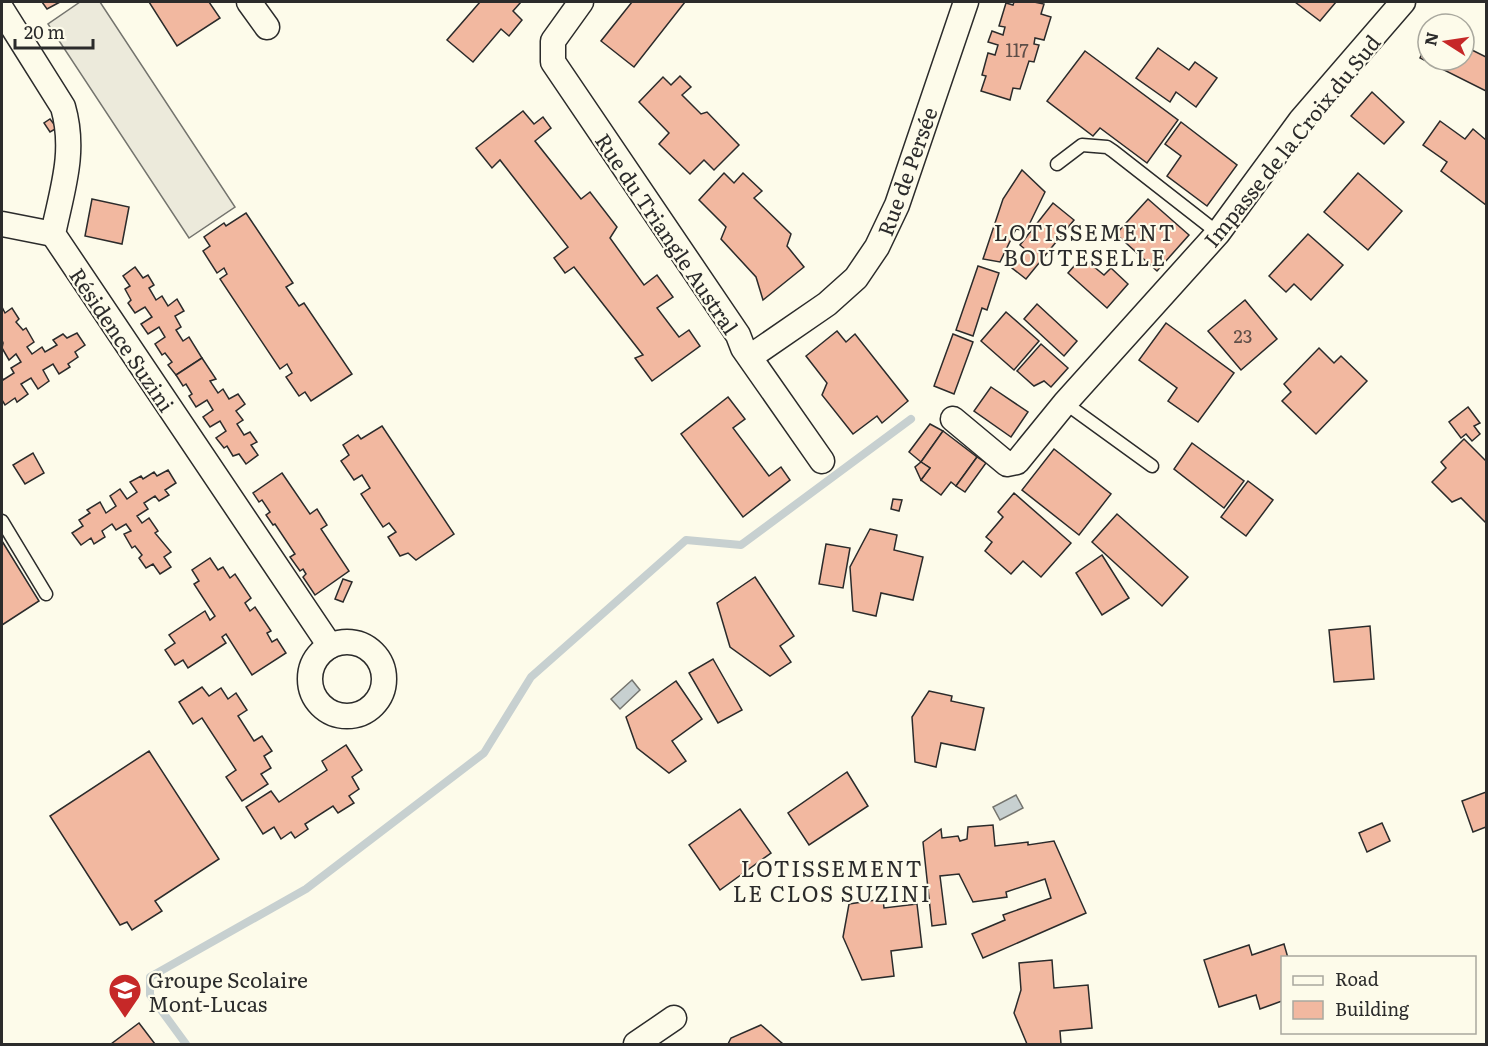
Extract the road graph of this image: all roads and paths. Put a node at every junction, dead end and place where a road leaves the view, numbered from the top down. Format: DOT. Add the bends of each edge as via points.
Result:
graph roads {
  1 [pos="249,2"];
  2 [pos="581,2"];
  3 [pos="966,2"];
  4 [pos="1403,2"];
  5 [pos="2,10"];
  6 [pos="267,27"];
  7 [pos="1057,164"];
  8 [pos="2,224"];
  9 [pos="1218,233"];
  10 [pos="53,234"];
  11 [pos="750,357"];
  12 [pos="1065,404"];
  13 [pos="953,419"];
  14 [pos="822,461"];
  15 [pos="1152,466"];
  16 [pos="2,521"];
  17 [pos="46,594"];
  18 [pos="330,646"];
  19 [pos="674,1018"];
  20 [pos="636,1044"];
  1 -- 6 [label="street"];
  2 -- 11 [label="street, Rue du Triangle Austral" via="553,41 553,62"];
  3 -- 11 [label="street, Rue de Persée" via="897,205 877,247 856,278 827,304"];
  4 -- 9 [label="street, Impasse de la Croix du Sud" via="1301,120"];
  5 -- 10 [label="street" via="63,107 67,120 69,158"];
  7 -- 9 [label="lane" via="1082,145 1107,147"];
  8 -- 10 [label="street"];
  9 -- 12 [label="street, Impasse de la Croix du Sud"];
  10 -- 18 [label="street, Résidence Suzini"];
  11 -- 14 [label="street, Rue du Triangle Austral"];
  12 -- 13 [label="street, Impasse de la Croix du Sud" via="1017,462 1007,464"];
  12 -- 15 [label="lane"];
  16 -- 17 [label="lane"];
  19 -- 20 [label="street"];
}
